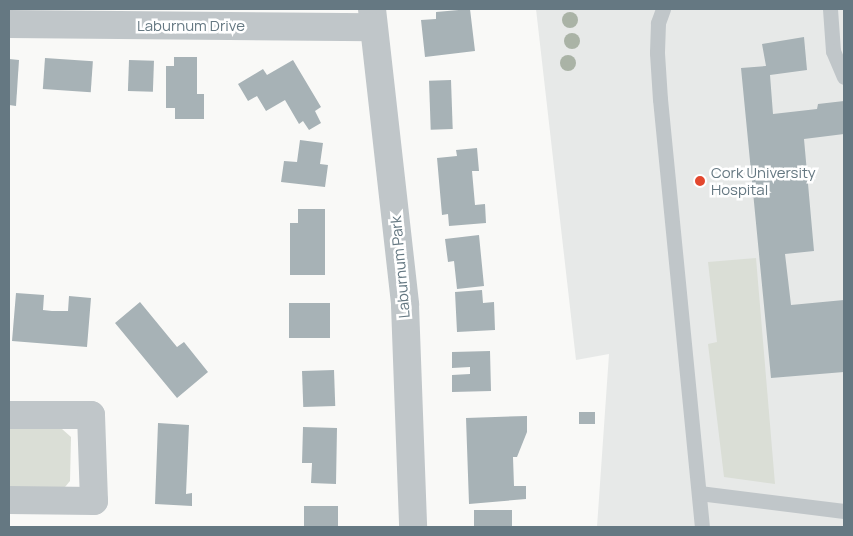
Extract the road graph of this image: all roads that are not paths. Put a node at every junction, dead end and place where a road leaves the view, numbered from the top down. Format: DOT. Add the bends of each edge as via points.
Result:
graph roads {
  1 [pos="663,9"];
  2 [pos="830,9"];
  3 [pos="372,18"];
  4 [pos="9,24"];
  5 [pos="844,77"];
  6 [pos="9,415"];
  7 [pos="699,493"];
  8 [pos="9,500"];
  9 [pos="844,511"];
  10 [pos="413,527"];
  11 [pos="702,527"];
  1 -- 7 [label="lane" via="657,53 660,99"];
  2 -- 5 [label="lane" via="833,51"];
  3 -- 4 [label="street, Laburnum Drive"];
  3 -- 10 [label="street, Laburnum Park" via="405,306"];
  6 -- 8 [label="street" via="91,415 94,501"];
  7 -- 9 [label="lane"];
  7 -- 11 [label="lane"];
}
